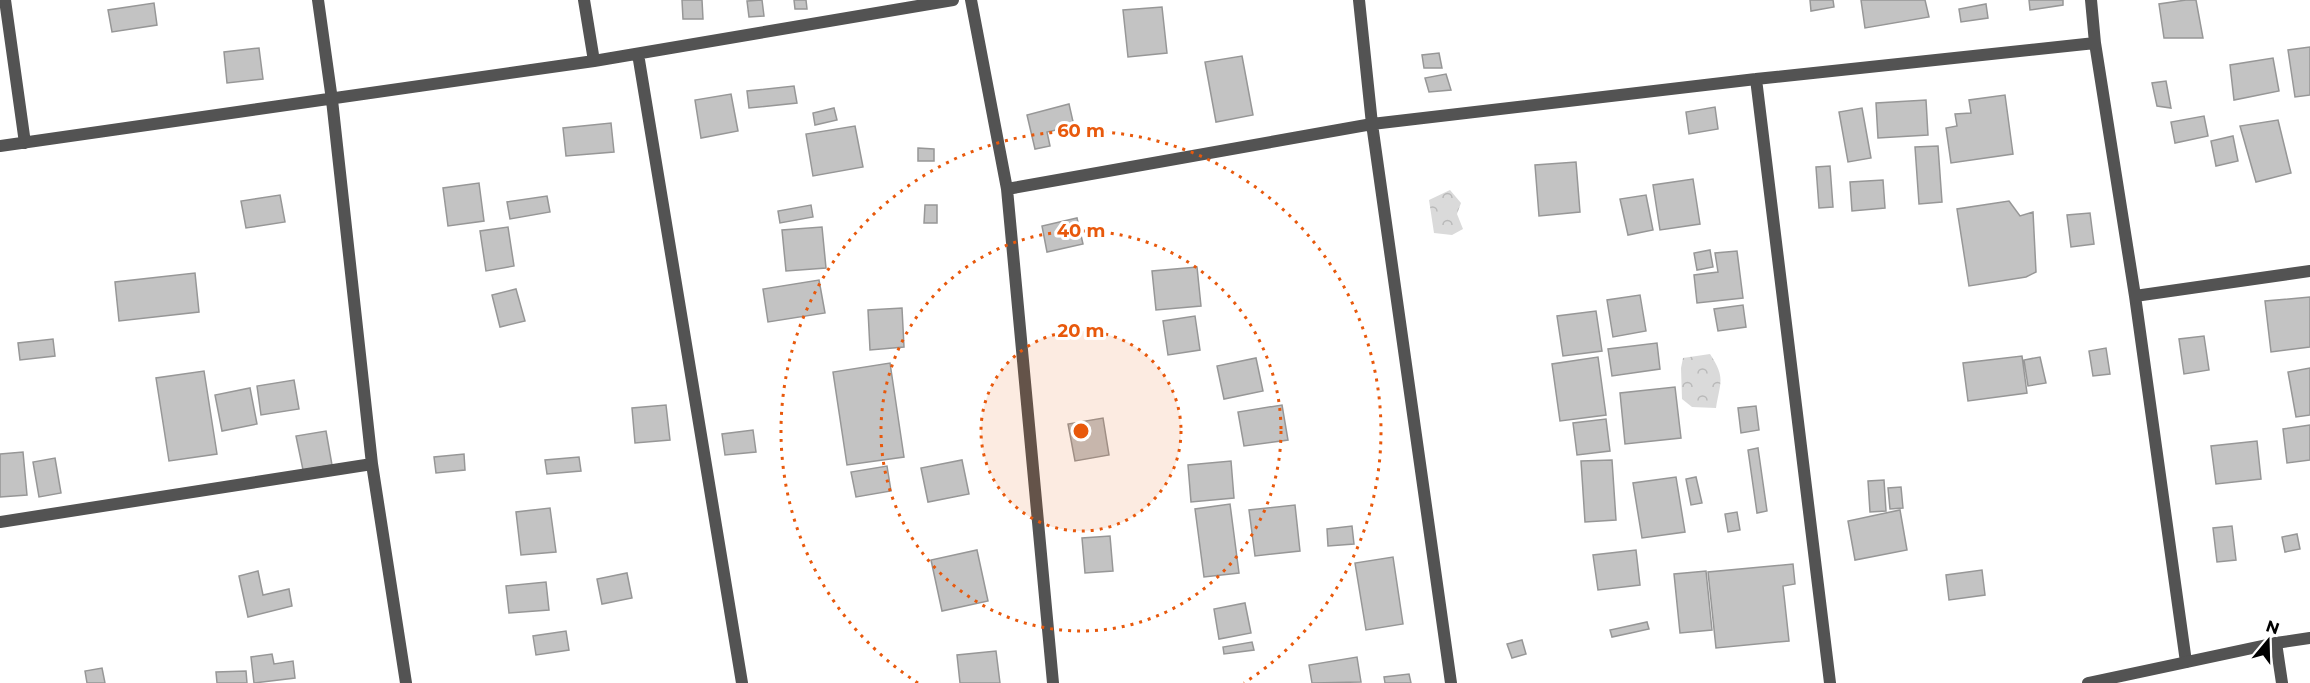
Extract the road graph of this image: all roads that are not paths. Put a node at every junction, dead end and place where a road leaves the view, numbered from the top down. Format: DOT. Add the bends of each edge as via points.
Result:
graph roads {
  1 [pos="5,0"];
  2 [pos="318,0"];
  3 [pos="584,0"];
  4 [pos="953,0"];
  5 [pos="971,0"];
  6 [pos="1359,0"];
  7 [pos="2091,0"];
  8 [pos="2095,43"];
  9 [pos="638,54"];
  10 [pos="594,61"];
  11 [pos="1756,79"];
  12 [pos="332,100"];
  13 [pos="1372,124"];
  14 [pos="26,143"];
  15 [pos="0,146"];
  16 [pos="1007,189"];
  17 [pos="2310,271"];
  18 [pos="2135,296"];
  19 [pos="372,464"];
  20 [pos="0,522"];
  21 [pos="2310,638"];
  22 [pos="2276,643"];
  23 [pos="2186,662"];
  24 [pos="406,683"];
  25 [pos="742,683"];
  26 [pos="1053,683"];
  27 [pos="1451,683"];
  28 [pos="1830,683"];
  29 [pos="2088,683"];
  30 [pos="2282,683"];
  1 -- 14 [label="street"];
  2 -- 12 [label="street"];
  3 -- 10 [label="street"];
  4 -- 9 [label="street"];
  5 -- 16 [label="street"];
  6 -- 13 [label="street"];
  7 -- 8 [label="street"];
  8 -- 11 [label="street"];
  8 -- 18 [label="street"];
  9 -- 10 [label="street"];
  9 -- 25 [label="street"];
  10 -- 12 [label="street"];
  11 -- 13 [label="street"];
  11 -- 28 [label="street"];
  12 -- 14 [label="street"];
  12 -- 19 [label="street"];
  13 -- 16 [label="street"];
  13 -- 27 [label="street"];
  14 -- 15 [label="street"];
  16 -- 26 [label="street"];
  17 -- 18 [label="street"];
  18 -- 23 [label="street"];
  19 -- 20 [label="street"];
  19 -- 24 [label="street"];
  21 -- 22 [label="street"];
  22 -- 23 [label="street"];
  22 -- 30 [label="street"];
  23 -- 29 [label="street"];
}
